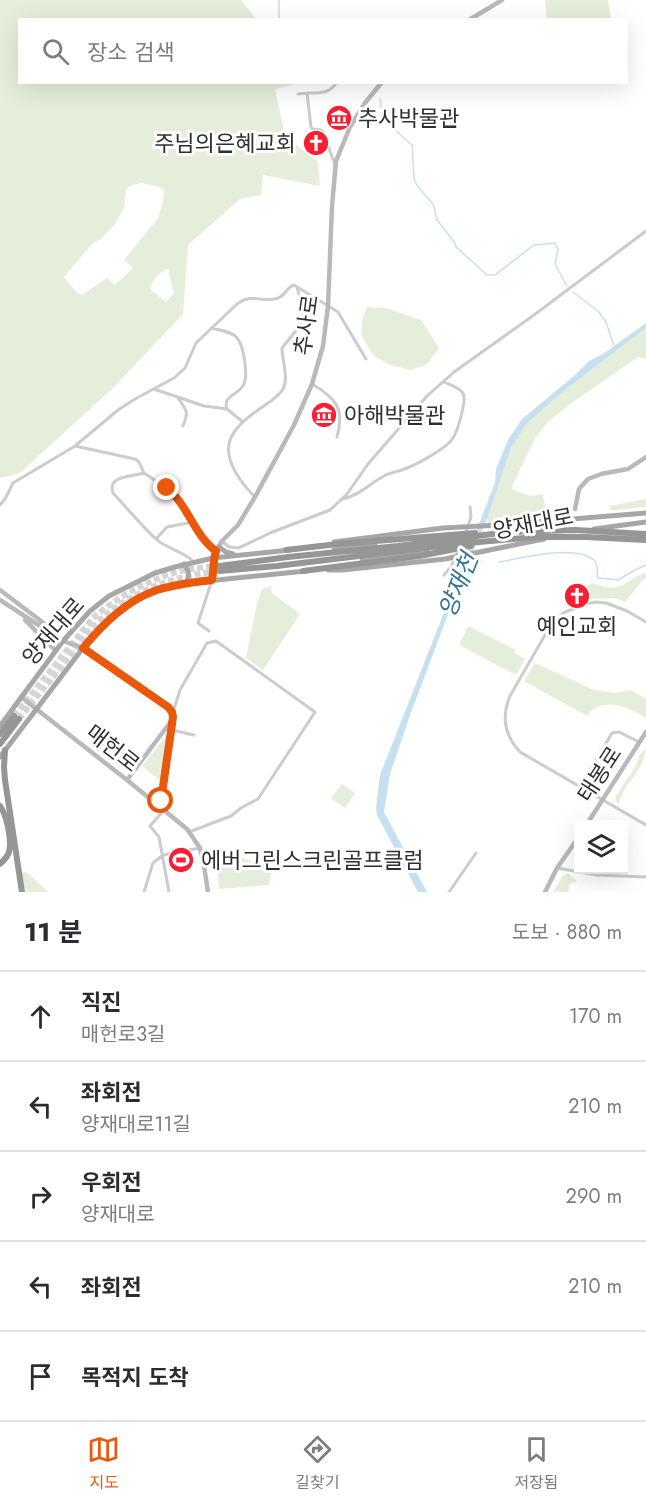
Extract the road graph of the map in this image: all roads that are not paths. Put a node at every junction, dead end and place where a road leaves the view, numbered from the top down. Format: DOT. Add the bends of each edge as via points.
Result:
graph roads {
  1 [pos="502,0"];
  2 [pos="472,18"];
  3 [pos="336,84"];
  4 [pos="374,84"];
  5 [pos="380,84"];
  6 [pos="378,87"];
  7 [pos="307,93"];
  8 [pos="298,94"];
  9 [pos="335,167"];
  10 [pos="646,231"];
  11 [pos="297,287"];
  12 [pos="328,306"];
  13 [pos="211,328"];
  14 [pos="366,359"];
  15 [pos="443,381"];
  16 [pos="312,384"];
  17 [pos="153,389"];
  18 [pos="177,397"];
  19 [pos="227,409"];
  20 [pos="243,422"];
  21 [pos="183,426"];
  22 [pos="337,437"];
  23 [pos="75,446"];
  24 [pos="646,457"];
  25 [pos="144,473"];
  26 [pos="255,497"];
  27 [pos="342,499"];
  28 [pos="0,505"];
  29 [pos="471,507"];
  30 [pos="576,508"];
  31 [pos="646,513"];
  32 [pos="590,518"];
  33 [pos="554,521"];
  34 [pos="193,522"];
  35 [pos="646,522"];
  36 [pos="646,534"];
  37 [pos="509,536"];
  38 [pos="156,539"];
  39 [pos="646,540"];
  40 [pos="219,546"];
  41 [pos="397,546"];
  42 [pos="287,554"];
  43 [pos="244,555"];
  44 [pos="450,555"];
  45 [pos="213,558"];
  46 [pos="194,562"];
  47 [pos="184,564"];
  48 [pos="277,566"];
  49 [pos="303,571"];
  50 [pos="444,575"];
  51 [pos="212,580"];
  52 [pos="186,583"];
  53 [pos="0,590"];
  54 [pos="0,600"];
  55 [pos="17,612"];
  56 [pos="646,622"];
  57 [pos="209,631"];
  58 [pos="63,641"];
  59 [pos="83,648"];
  60 [pos="56,651"];
  61 [pos="21,697"];
  62 [pos="37,709"];
  63 [pos="173,713"];
  64 [pos="172,720"];
  65 [pos="0,726"];
  66 [pos="172,730"];
  67 [pos="646,732"];
  68 [pos="0,734"];
  69 [pos="194,735"];
  70 [pos="639,742"];
  71 [pos="0,744"];
  72 [pos="5,750"];
  73 [pos="0,757"];
  74 [pos="127,780"];
  75 [pos="581,786"];
  76 [pos="602,799"];
  77 [pos="0,806"];
  78 [pos="162,808"];
  79 [pos="590,820"];
  80 [pos="646,825"];
  81 [pos="189,832"];
  82 [pos="574,845"];
  83 [pos="200,848"];
  84 [pos="476,853"];
  85 [pos="163,855"];
  86 [pos="0,864"];
  87 [pos="557,868"];
  88 [pos="646,877"];
  89 [pos="22,892"];
  90 [pos="144,892"];
  91 [pos="169,892"];
  92 [pos="208,892"];
  93 [pos="449,892"];
  94 [pos="545,892"];
  1 -- 2 [label="street"];
  3 -- 7 [label="street" via="329,91"];
  4 -- 6 [label="street"];
  5 -- 6 [label="street, 추사로"];
  6 -- 9 [label="street, 추사로" via="350,127"];
  7 -- 8 [label="street"];
  7 -- 9 [label="street" via="311,127 323,132"];
  9 -- 12 [label="street, 추사로"];
  10 -- 15 [label="street"];
  11 -- 12 [label="street"];
  11 -- 13 [label="street" via="291,285 282,297 275,299 244,299"];
  11 -- 20 [label="street" via="303,322 282,348 284,387"];
  12 -- 14 [label="street" via="338,312"];
  12 -- 16 [label="street, 추사로" via="323,346"];
  13 -- 17 [label="street" via="196,343 185,368"];
  13 -- 19 [label="street" via="238,339 244,362 243,387 227,400"];
  15 -- 27 [label="street" via="368,464"];
  15 -- 27 [label="street" via="459,388 464,395 452,440 413,466 387,474 352,497"];
  16 -- 22 [label="street" via="336,403 341,418"];
  16 -- 26 [label="street, 추사로"];
  17 -- 18 [label="street"];
  17 -- 23 [label="street" via="118,410"];
  18 -- 19 [label="street"];
  18 -- 21 [label="street" via="187,413"];
  19 -- 20 [label="street"];
  20 -- 26 [label="street" via="230,441 231,462 243,485"];
  23 -- 25 [label="street" via="128,456 139,462"];
  23 -- 28 [label="street" via="13,483"];
  24 -- 30 [label="street" via="628,469 588,479 579,489"];
  25 -- 34 [label="street" via="175,494"];
  25 -- 38 [label="street" via="114,481 111,490"];
  26 -- 40 [label="street, 추사로"];
  27 -- 40 [label="street" via="330,510 245,545"];
  29 -- 50 [label="street" via="471,518"];
  30 -- 32 [label="street"];
  30 -- 33 [label="street" via="569,516"];
  31 -- 32 [label="main road, 양재대로"];
  32 -- 33 [label="main road, 양재대로"];
  33 -- 42 [label="main road, 양재대로" via="464,526 341,541"];
  34 -- 38 [label="street" via="167,527"];
  34 -- 40 [label="street" via="207,544"];
  35 -- 44 [label="main road, 양재대로"];
  36 -- 37 [label="highway" via="576,530"];
  37 -- 39 [label="highway"];
  37 -- 41 [label="highway"];
  37 -- 41 [label="highway" via="458,534"];
  37 -- 49 [label="highway" via="427,555"];
  38 -- 46 [label="street"];
  40 -- 43 [label="main road" via="230,554"];
  40 -- 45 [label="street, 추사로"];
  41 -- 42 [label="highway"];
  41 -- 48 [label="highway, 양재대로"];
  42 -- 43 [label="main road, 양재대로"];
  42 -- 48 [label="highway, 양재대로" via="220,568"];
  43 -- 45 [label="main road, 양재대로"];
  44 -- 48 [label="main road" via="416,552"];
  44 -- 49 [label="main road, 양재대로" via="343,570"];
  45 -- 46 [label="main road, 양재대로"];
  45 -- 51 [label="street"];
  46 -- 47 [label="main road, 양재대로"];
  47 -- 52 [label="main road" via="189,574"];
  47 -- 58 [label="main road, 양재대로" via="154,573 109,596"];
  49 -- 51 [label="main road, 양재대로"];
  51 -- 52 [label="main road, 양재대로"];
  51 -- 57 [label="street" via="198,623"];
  52 -- 59 [label="main road, 양재대로" via="139,597 103,624"];
  53 -- 58 [label="street"];
  54 -- 55 [label="street"];
  55 -- 58 [label="street"];
  55 -- 60 [label="street"];
  56 -- 75 [label="street" via="606,603 585,604 564,613 549,628 507,704 506,730 513,745"];
  58 -- 59 [label="street"];
  58 -- 60 [label="main road, 양재대로"];
  59 -- 62 [label="main road, 양재대로"];
  59 -- 63 [label="street"];
  60 -- 61 [label="main road, 양재대로"];
  61 -- 62 [label="street, 매헌로"];
  61 -- 65 [label="main road, 양재대로"];
  62 -- 72 [label="main road, 양재대로"];
  62 -- 74 [label="street, 매헌로"];
  63 -- 64 [label="street"];
  63 -- 81 [label="street" via="180,690 207,644 216,641 315,712 258,799 231,816"];
  64 -- 66 [label="street"];
  64 -- 74 [label="street"];
  66 -- 69 [label="street"];
  66 -- 78 [label="street"];
  67 -- 70 [label="street, 태봉로"];
  68 -- 71 [label="highway" via="16,718"];
  70 -- 75 [label="street, 태봉로" via="619,732 612,733"];
  70 -- 76 [label="street, 태봉로"];
  72 -- 73 [label="main road, 양재대로"];
  72 -- 89 [label="highway" via="5,780"];
  74 -- 78 [label="street, 매헌로"];
  75 -- 76 [label="street"];
  76 -- 79 [label="street, 태봉로"];
  76 -- 80 [label="street"];
  77 -- 86 [label="highway" via="6,818 9,847"];
  78 -- 81 [label="street, 매헌로"];
  78 -- 85 [label="street" via="150,826 159,837"];
  81 -- 83 [label="street, 매헌로"];
  82 -- 87 [label="street"];
  83 -- 85 [label="street"];
  83 -- 92 [label="street, 매헌로"];
  84 -- 93 [label="street"];
  85 -- 90 [label="street" via="153,863"];
  85 -- 91 [label="street"];
  87 -- 88 [label="street"];
  87 -- 94 [label="street"];
}
